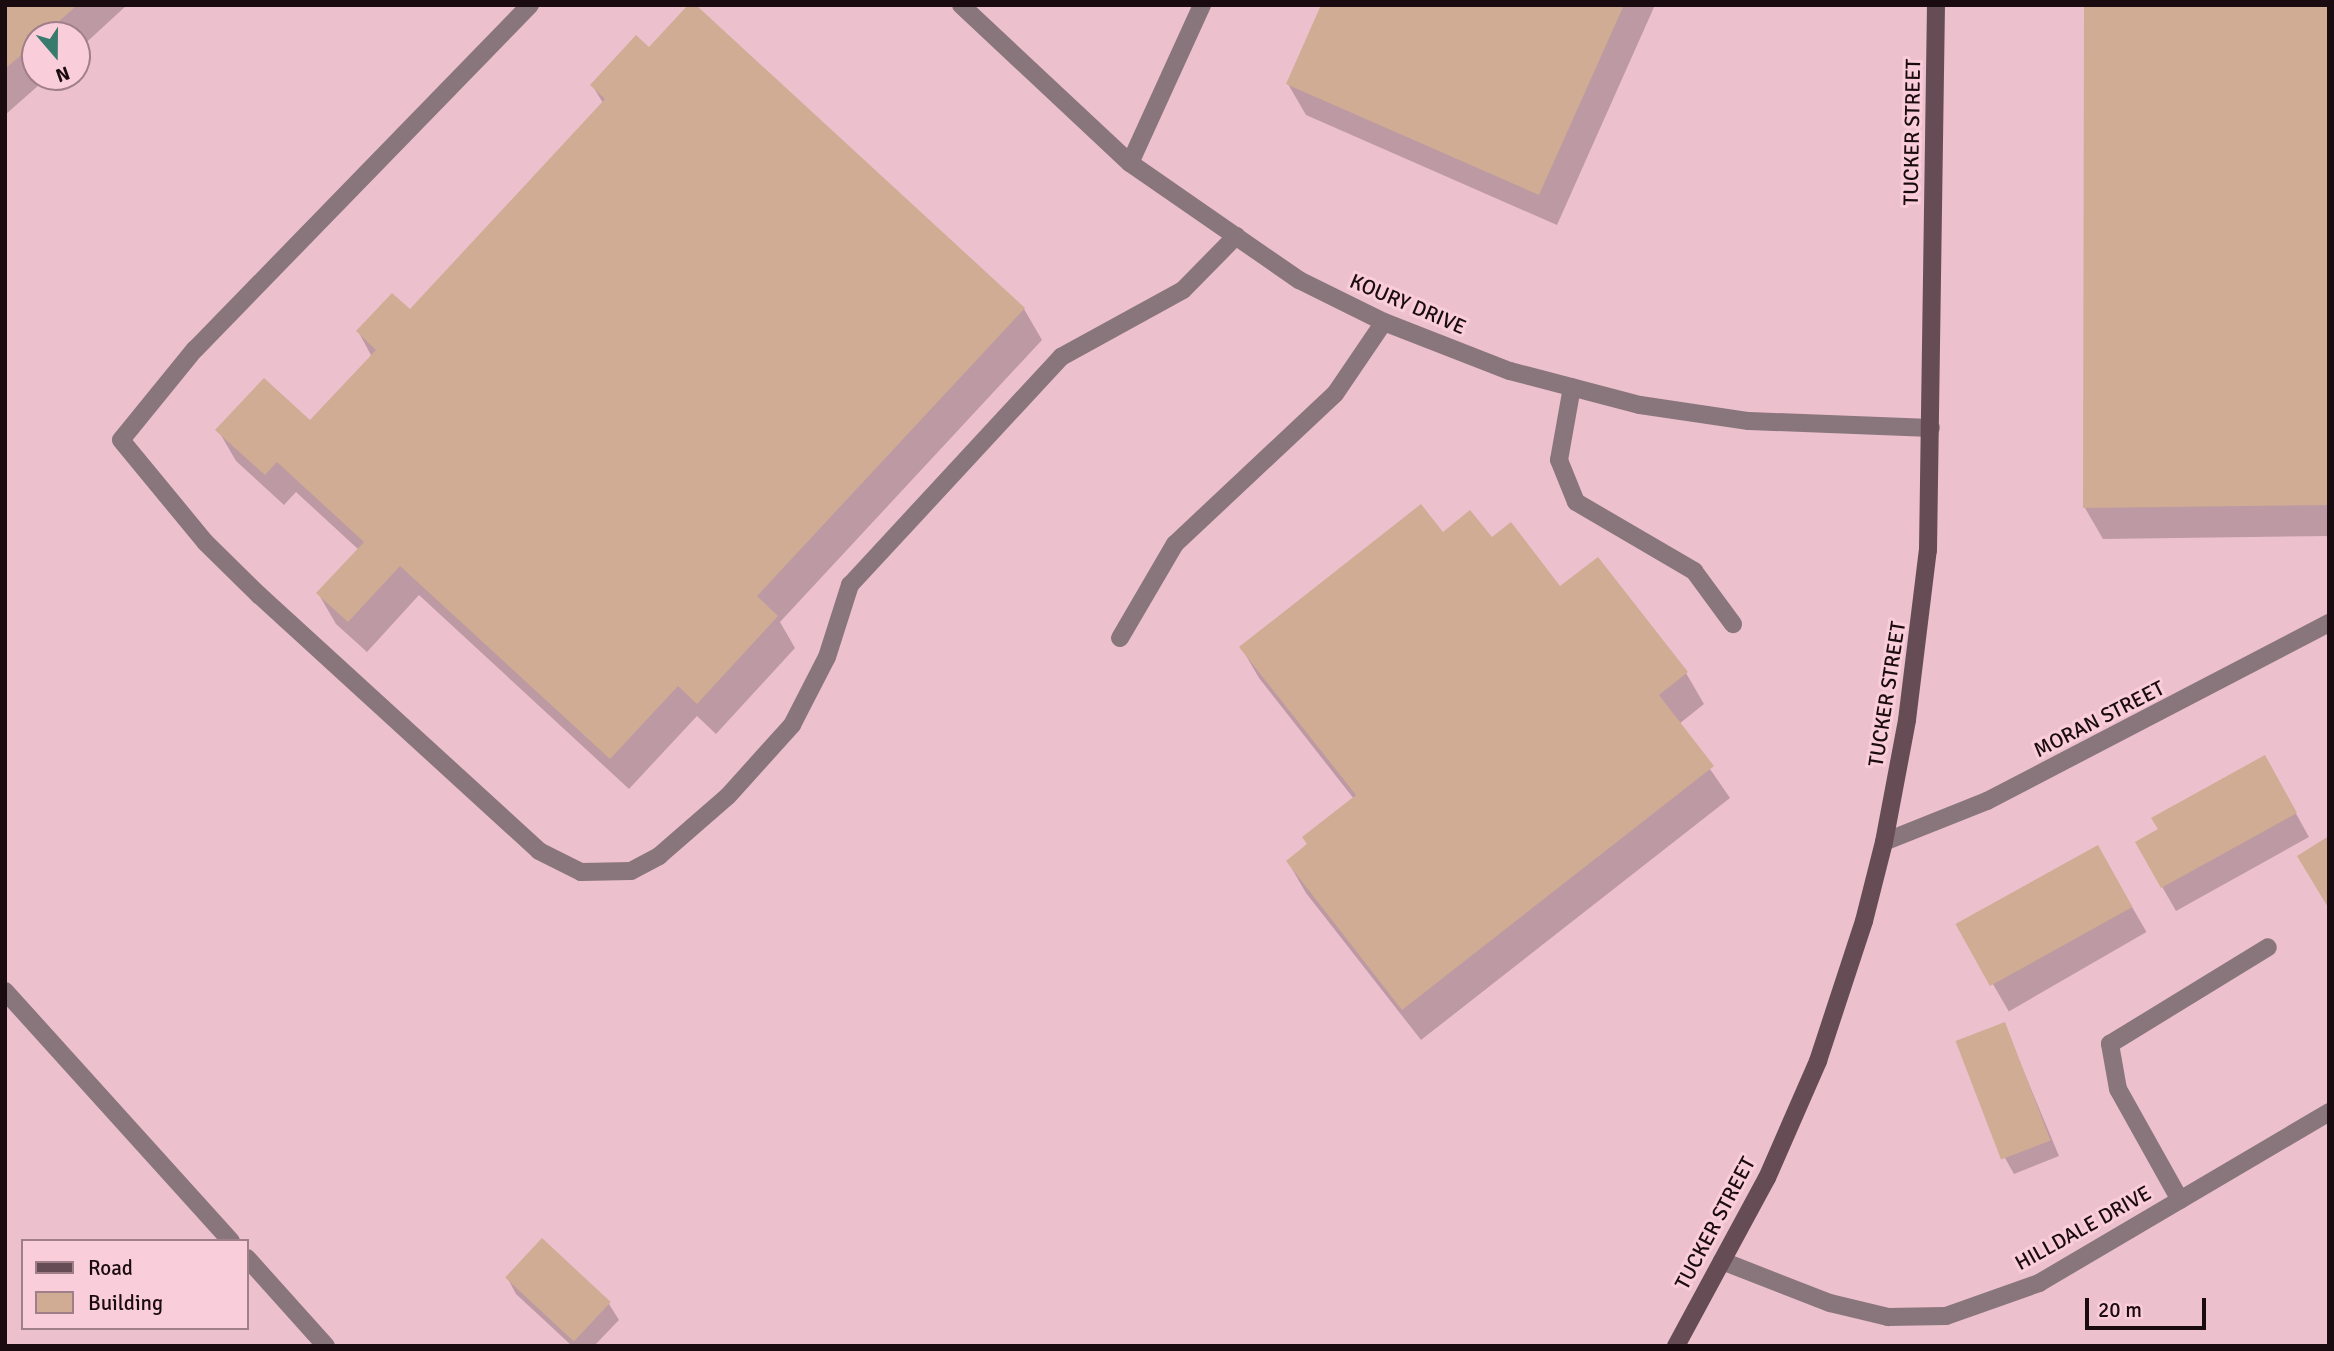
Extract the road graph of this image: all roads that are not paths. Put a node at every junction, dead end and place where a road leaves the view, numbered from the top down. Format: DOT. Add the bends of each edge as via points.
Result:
graph roads {
  1 [pos="530,5"];
  2 [pos="961,5"];
  3 [pos="1202,5"];
  4 [pos="1936,5"];
  5 [pos="1130,163"];
  6 [pos="1236,236"];
  7 [pos="1384,322"];
  8 [pos="1572,387"];
  9 [pos="1931,428"];
  10 [pos="2329,623"];
  11 [pos="1732,624"];
  12 [pos="1120,638"];
  13 [pos="1884,842"];
  14 [pos="2268,947"];
  15 [pos="5,991"];
  16 [pos="2329,1112"];
  17 [pos="2180,1200"];
  18 [pos="229,1239"];
  19 [pos="248,1259"];
  20 [pos="1722,1261"];
  21 [pos="326,1346"];
  22 [pos="1676,1346"];
  1 -- 6 [label="street" via="195,349 121,440 205,542 258,595 539,851 581,872 631,871 641,866 728,796 792,724 827,657 850,585 1061,357 1183,290"];
  2 -- 5 [label="street, KOURY DRIVE"];
  3 -- 5 [label="street"];
  4 -- 9 [label="street, TUCKER STREET"];
  5 -- 6 [label="street, KOURY DRIVE"];
  6 -- 7 [label="street, KOURY DRIVE" via="1299,280"];
  7 -- 8 [label="street, KOURY DRIVE" via="1510,370"];
  7 -- 12 [label="street" via="1335,394 1175,544"];
  8 -- 9 [label="street, KOURY DRIVE" via="1640,405 1749,421"];
  8 -- 11 [label="street" via="1559,460 1576,502 1694,571"];
  9 -- 13 [label="street, TUCKER STREET" via="1923,615"];
  10 -- 13 [label="street, MORAN STREET" via="1987,801"];
  13 -- 20 [label="street, TUCKER STREET" via="1864,921 1818,1061 1767,1178"];
  14 -- 17 [label="street" via="2110,1044 2118,1089"];
  15 -- 18 [label="street"];
  16 -- 17 [label="street, HILLDALE DRIVE"];
  17 -- 20 [label="street, HILLDALE DRIVE" via="2039,1283 1946,1316 1888,1317 1841,1306"];
  19 -- 21 [label="street"];
  20 -- 22 [label="street, TUCKER STREET"];
}
